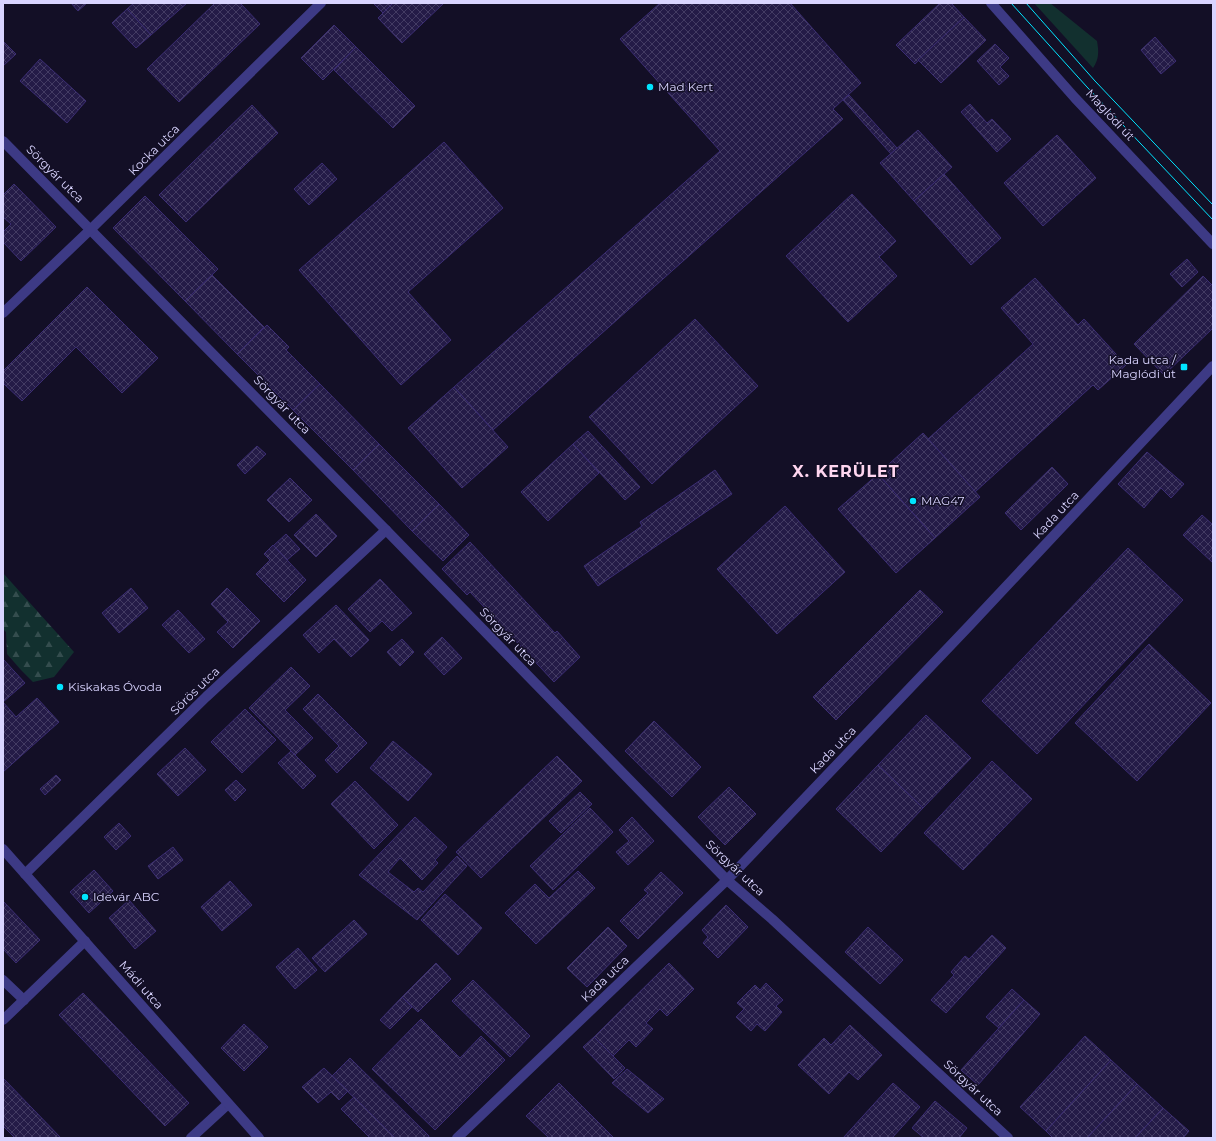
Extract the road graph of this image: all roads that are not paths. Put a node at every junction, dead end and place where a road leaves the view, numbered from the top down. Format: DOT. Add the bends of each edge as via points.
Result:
graph roads {
  1 [pos="321,3"];
  2 [pos="991,3"];
  3 [pos="3,141"];
  4 [pos="91,229"];
  5 [pos="1213,244"];
  6 [pos="3,313"];
  7 [pos="1213,366"];
  8 [pos="386,530"];
  9 [pos="3,849"];
  10 [pos="25,874"];
  11 [pos="727,880"];
  12 [pos="85,941"];
  13 [pos="3,980"];
  14 [pos="24,1000"];
  15 [pos="3,1020"];
  16 [pos="228,1104"];
  17 [pos="191,1138"];
  18 [pos="259,1138"];
  19 [pos="457,1138"];
  20 [pos="1008,1138"];
  1 -- 4 [label="street, Kocka utca"];
  2 -- 5 [label="street, Maglódi út" via="1075,98"];
  3 -- 4 [label="street, Sörgyár utca"];
  4 -- 6 [label="street, Kocka utca"];
  4 -- 8 [label="street, Sörgyár utca"];
  7 -- 11 [label="street, Kada utca"];
  8 -- 10 [label="street, Sörös utca" via="206,697"];
  8 -- 11 [label="street, Sörgyár utca"];
  9 -- 10 [label="street, Mádi utca"];
  10 -- 12 [label="street, Mádi utca"];
  11 -- 19 [label="street, Kada utca"];
  11 -- 20 [label="street, Sörgyár utca"];
  12 -- 14 [label="street"];
  12 -- 16 [label="street, Mádi utca"];
  13 -- 14 [label="street"];
  14 -- 15 [label="street"];
  16 -- 17 [label="street"];
  16 -- 18 [label="street, Mádi utca"];
}
